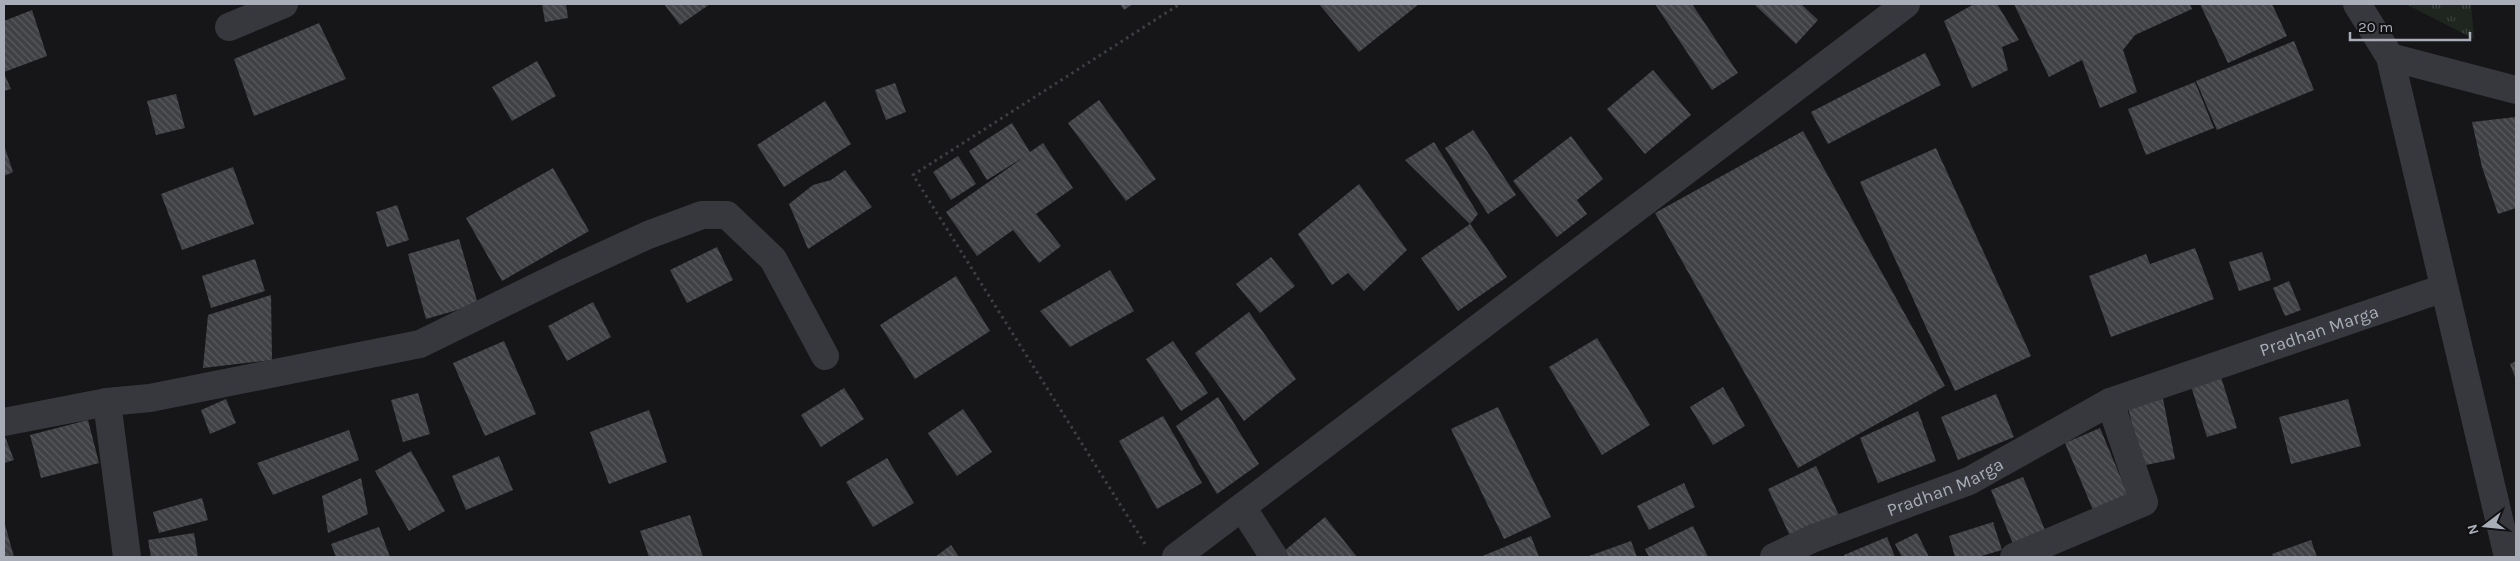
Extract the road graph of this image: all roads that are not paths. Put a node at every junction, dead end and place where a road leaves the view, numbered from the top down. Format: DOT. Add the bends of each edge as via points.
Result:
graph roads {
  1 [pos="284,4"];
  2 [pos="1906,4"];
  3 [pos="2357,4"];
  4 [pos="229,27"];
  5 [pos="2390,57"];
  6 [pos="2516,90"];
  7 [pos="2444,288"];
  8 [pos="825,356"];
  9 [pos="107,402"];
  10 [pos="2110,402"];
  11 [pos="4,422"];
  12 [pos="1242,507"];
  13 [pos="127,557"];
  14 [pos="1176,557"];
  15 [pos="1274,557"];
  16 [pos="1774,557"];
  17 [pos="2014,557"];
  18 [pos="2508,557"];
  1 -- 4 [label="street"];
  2 -- 12 [label="street"];
  3 -- 5 [label="street"];
  5 -- 6 [label="street"];
  5 -- 7 [label="street"];
  7 -- 10 [label="street, Pradhan Marga"];
  7 -- 18 [label="street"];
  8 -- 9 [label="street" via="773,260 727,214 702,215 648,235 420,344 150,398"];
  9 -- 11 [label="street"];
  9 -- 13 [label="street"];
  10 -- 16 [label="street, Pradhan Marga" via="1969,481 1814,538"];
  10 -- 17 [label="street" via="2144,502"];
  12 -- 14 [label="street"];
  12 -- 15 [label="street"];
}
